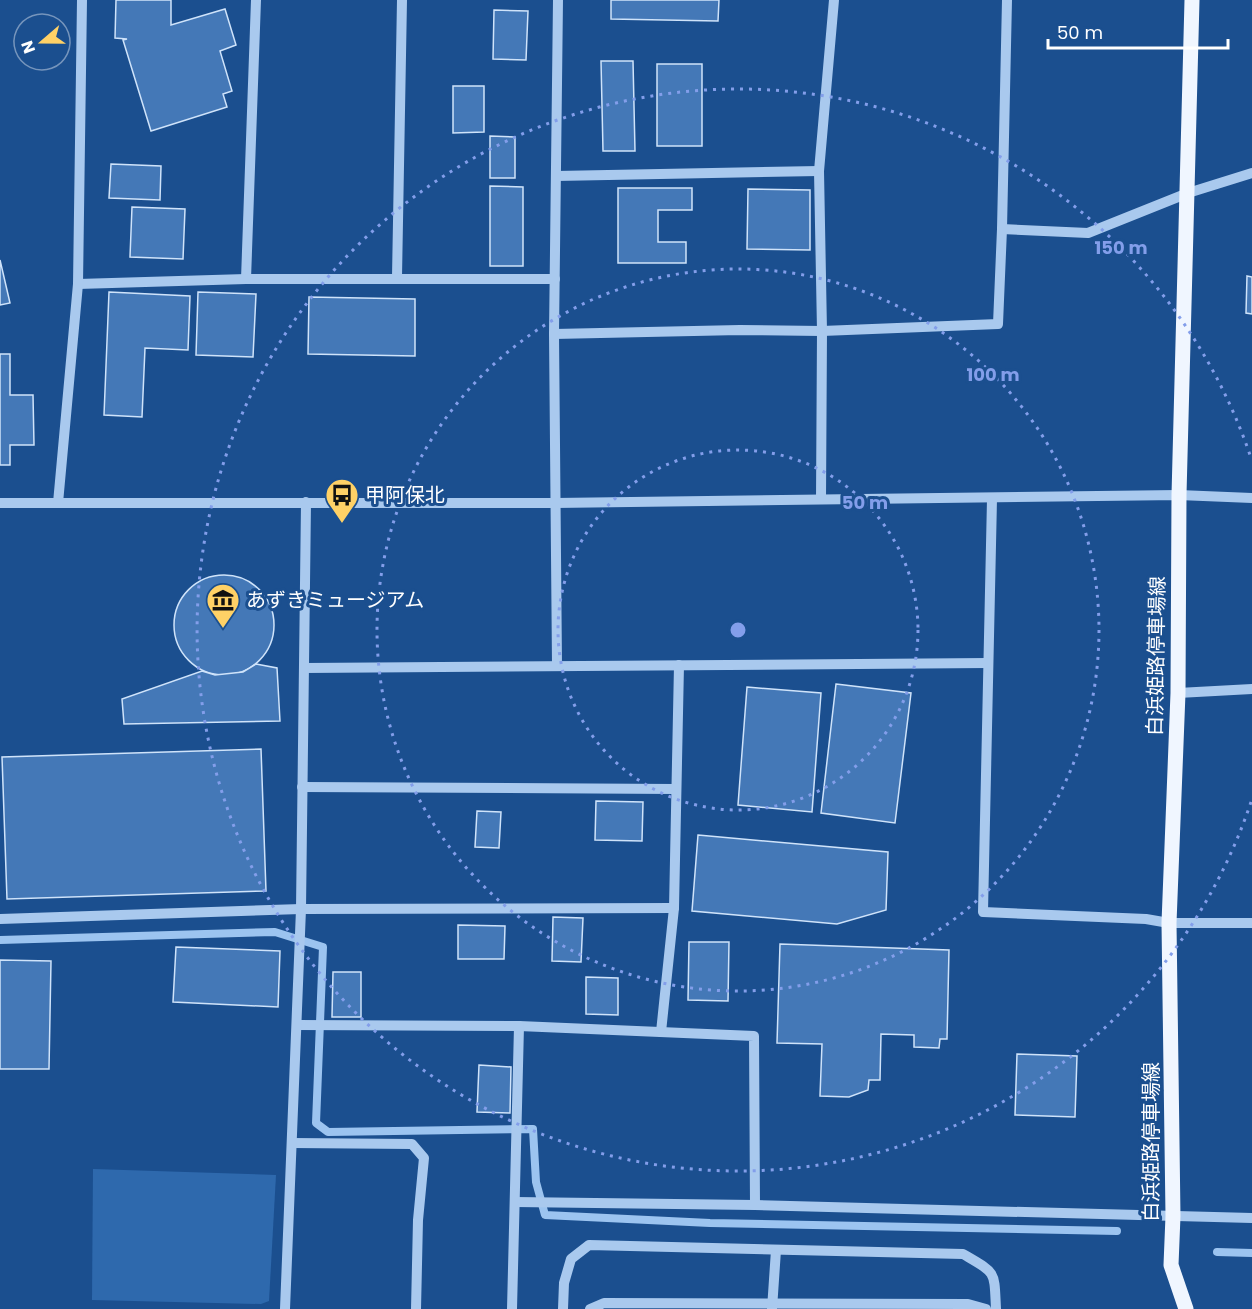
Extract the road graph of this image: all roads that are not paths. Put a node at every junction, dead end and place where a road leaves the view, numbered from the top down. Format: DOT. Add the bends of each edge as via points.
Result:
graph roads {
  1 [pos="82,0"];
  2 [pos="256,0"];
  3 [pos="402,0"];
  4 [pos="558,0"];
  5 [pos="834,0"];
  6 [pos="1007,0"];
  7 [pos="1192,0"];
  8 [pos="819,171"];
  9 [pos="1252,173"];
  10 [pos="556,176"];
  11 [pos="1188,193"];
  12 [pos="1002,229"];
  13 [pos="397,278"];
  14 [pos="246,279"];
  15 [pos="555,279"];
  16 [pos="78,284"];
  17 [pos="822,331"];
  18 [pos="554,334"];
  19 [pos="1179,495"];
  20 [pos="1252,498"];
  21 [pos="992,499"];
  22 [pos="821,500"];
  23 [pos="306,502"];
  24 [pos="0,503"];
  25 [pos="58,503"];
  26 [pos="555,503"];
  27 [pos="988,663"];
  28 [pos="557,665"];
  29 [pos="679,665"];
  30 [pos="304,668"];
  31 [pos="1252,689"];
  32 [pos="1178,693"];
  33 [pos="302,787"];
  34 [pos="676,789"];
  35 [pos="674,908"];
  36 [pos="301,909"];
  37 [pos="0,919"];
  38 [pos="1169,923"];
  39 [pos="1252,923"];
  40 [pos="297,1024"];
  41 [pos="519,1026"];
  42 [pos="661,1032"];
  43 [pos="292,1143"];
  44 [pos="515,1202"];
  45 [pos="755,1205"];
  46 [pos="1173,1216"];
  47 [pos="1252,1218"];
  48 [pos="776,1250"];
  49 [pos="605,1306"];
  50 [pos="772,1306"];
  51 [pos="285,1309"];
  52 [pos="416,1309"];
  53 [pos="512,1309"];
  54 [pos="562,1309"];
  55 [pos="590,1309"];
  56 [pos="986,1309"];
  57 [pos="996,1309"];
  58 [pos="1186,1309"];
  1 -- 16 [label="street"];
  2 -- 14 [label="street"];
  3 -- 13 [label="street"];
  4 -- 10 [label="street"];
  5 -- 8 [label="street"];
  6 -- 12 [label="street"];
  7 -- 11 [label="main road, 白浜姫路停車場線"];
  8 -- 10 [label="street"];
  8 -- 17 [label="street"];
  9 -- 11 [label="street"];
  10 -- 15 [label="street"];
  11 -- 12 [label="street" via="1088,233"];
  11 -- 19 [label="main road, 白浜姫路停車場線"];
  12 -- 17 [label="street" via="998,324"];
  13 -- 14 [label="street"];
  13 -- 15 [label="street"];
  14 -- 16 [label="street"];
  15 -- 18 [label="street"];
  16 -- 25 [label="street"];
  17 -- 18 [label="street"];
  17 -- 22 [label="street"];
  18 -- 26 [label="street"];
  19 -- 20 [label="street"];
  19 -- 21 [label="street"];
  19 -- 32 [label="main road, 白浜姫路停車場線"];
  21 -- 22 [label="street"];
  21 -- 27 [label="street"];
  22 -- 26 [label="street"];
  23 -- 25 [label="street"];
  23 -- 26 [label="street"];
  23 -- 30 [label="street"];
  24 -- 25 [label="street"];
  26 -- 28 [label="street"];
  27 -- 29 [label="street"];
  27 -- 38 [label="street" via="983,912"];
  28 -- 29 [label="street"];
  28 -- 30 [label="street"];
  29 -- 34 [label="street"];
  30 -- 33 [label="street"];
  31 -- 32 [label="street"];
  32 -- 38 [label="main road, 白浜姫路停車場線"];
  33 -- 34 [label="street"];
  33 -- 36 [label="street"];
  34 -- 35 [label="street"];
  35 -- 36 [label="street"];
  35 -- 42 [label="street"];
  36 -- 37 [label="street"];
  36 -- 40 [label="street"];
  38 -- 39 [label="street"];
  38 -- 46 [label="main road, 白浜姫路停車場線"];
  40 -- 41 [label="street"];
  40 -- 43 [label="street"];
  41 -- 42 [label="street"];
  41 -- 44 [label="street"];
  42 -- 45 [label="street" via="754,1036"];
  43 -- 51 [label="street"];
  43 -- 52 [label="street" via="412,1144 424,1158 417,1220"];
  44 -- 45 [label="street"];
  44 -- 53 [label="street"];
  45 -- 46 [label="street"];
  46 -- 47 [label="street"];
  46 -- 58 [label="main road, 白浜姫路停車場線" via="1171,1265"];
  48 -- 50 [label="street"];
  48 -- 54 [label="street" via="589,1245 570,1259"];
  48 -- 57 [label="street" via="963,1254 990,1270"];
  49 -- 50 [label="street"];
  49 -- 55 [label="street"];
  50 -- 56 [label="street" via="968,1304"];
}
